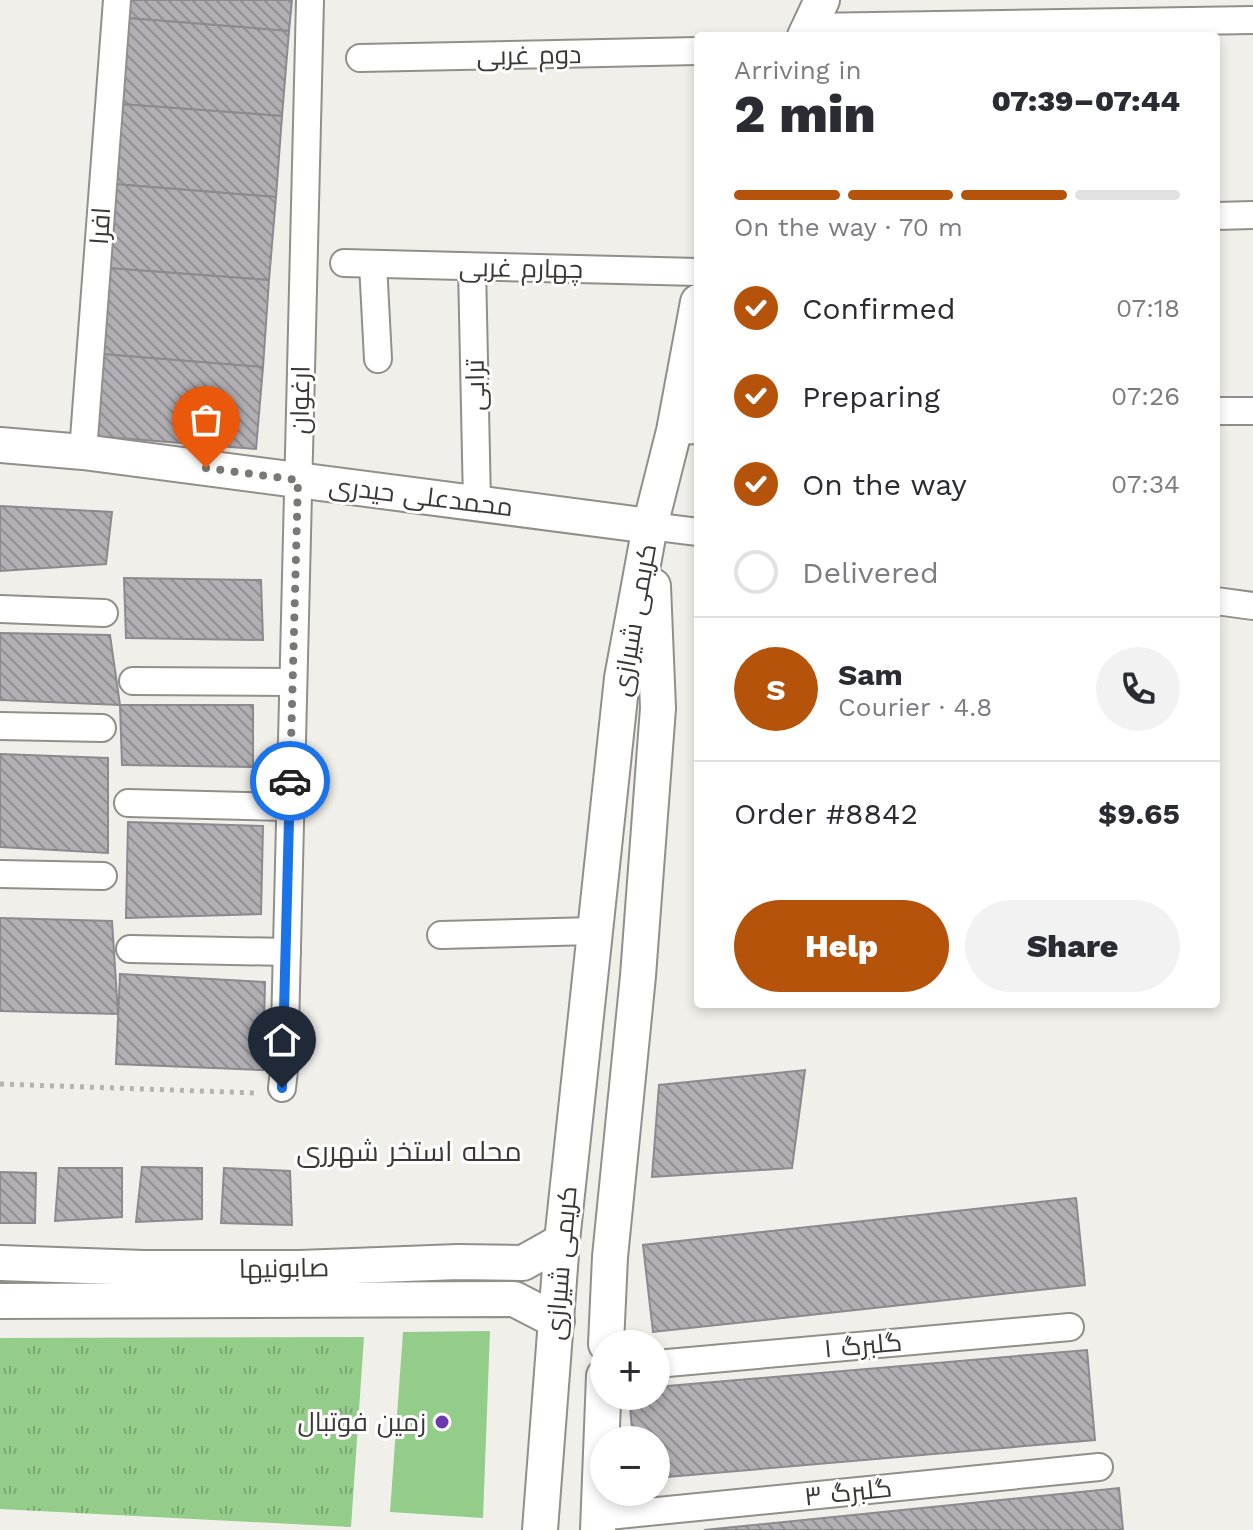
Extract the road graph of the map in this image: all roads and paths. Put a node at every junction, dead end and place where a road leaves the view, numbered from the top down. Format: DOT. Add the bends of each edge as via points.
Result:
graph roads {
  1 [pos="117,0"];
  2 [pos="310,0"];
  3 [pos="1253,20"];
  4 [pos="812,21"];
  5 [pos="694,51"];
  6 [pos="360,58"];
  7 [pos="1253,215"];
  8 [pos="1220,216"];
  9 [pos="344,263"];
  10 [pos="373,264"];
  11 [pos="472,267"];
  12 [pos="694,272"];
  13 [pos="694,345"];
  14 [pos="378,359"];
  15 [pos="1220,411"];
  16 [pos="1253,411"];
  17 [pos="686,431"];
  18 [pos="0,445"];
  19 [pos="83,452"];
  20 [pos="298,480"];
  21 [pos="477,503"];
  22 [pos="650,526"];
  23 [pos="694,532"];
  24 [pos="1220,602"];
  25 [pos="1253,606"];
  26 [pos="0,609"];
  27 [pos="104,613"];
  28 [pos="133,681"];
  29 [pos="292,682"];
  30 [pos="0,726"];
  31 [pos="102,728"];
  32 [pos="128,803"];
  33 [pos="289,807"];
  34 [pos="0,874"];
  35 [pos="103,876"];
  36 [pos="593,931"];
  37 [pos="441,935"];
  38 [pos="130,949"];
  39 [pos="287,952"];
  40 [pos="0,1084"];
  41 [pos="282,1088"];
  42 [pos="562,1241"];
  43 [pos="458,1262"];
  44 [pos="0,1263"];
  45 [pos="459,1298"];
  46 [pos="0,1301"];
  47 [pos="557,1321"];
  48 [pos="1070,1327"];
  49 [pos="607,1330"];
  50 [pos="670,1363"];
  51 [pos="603,1410"];
  52 [pos="1099,1467"];
  53 [pos="598,1524"];
  54 [pos="540,1530"];
  1 -- 19 [label="street, افرا"];
  2 -- 20 [label="street, ارغوان"];
  3 -- 4 [label="street"];
  5 -- 6 [label="street, دوم غربی"];
  7 -- 8 [label="street"];
  9 -- 10 [label="street, چهارم غربی"];
  10 -- 11 [label="street, چهارم غربی"];
  10 -- 14 [label="street"];
  11 -- 12 [label="street, چهارم غربی"];
  11 -- 21 [label="street, ترابی"];
  13 -- 17 [label="street"];
  15 -- 16 [label="street"];
  17 -- 22 [label="street"];
  18 -- 19 [label="street, محمدعلی حیدری"];
  19 -- 20 [label="street, محمدعلی حیدری"];
  20 -- 21 [label="street, محمدعلی حیدری"];
  20 -- 29 [label="street, ارغوان"];
  21 -- 22 [label="street, محمدعلی حیدری"];
  22 -- 23 [label="street"];
  22 -- 36 [label="street, کریمی شیرازی" via="622,678"];
  22 -- 49 [label="street, کریمی شیرازی" via="658,708"];
  24 -- 25 [label="street"];
  26 -- 27 [label="street"];
  28 -- 29 [label="street"];
  29 -- 33 [label="street, ارغوان"];
  30 -- 31 [label="street"];
  32 -- 33 [label="street"];
  33 -- 39 [label="street, ارغوان"];
  34 -- 35 [label="street"];
  36 -- 37 [label="street"];
  36 -- 42 [label="street, کریمی شیرازی"];
  38 -- 39 [label="street"];
  39 -- 41 [label="street, ارغوان"];
  40 -- 41 [label="path" via="265,1093"];
  42 -- 43 [label="street, صابونیها" via="523,1263"];
  42 -- 47 [label="street, کریمی شیرازی"];
  43 -- 44 [label="street, صابونیها" via="300,1268"];
  43 -- 45 [label="street" via="480,1268 486,1279 482,1290"];
  45 -- 46 [label="street, صابونیها"];
  45 -- 47 [label="street, صابونیها" via="514,1299"];
  47 -- 54 [label="street, کریمی شیرازی"];
  48 -- 50 [label="street, گلبرگ ۱"];
  51 -- 53 [label="street"];
  52 -- 53 [label="street, گلبرگ ۳"];
}
